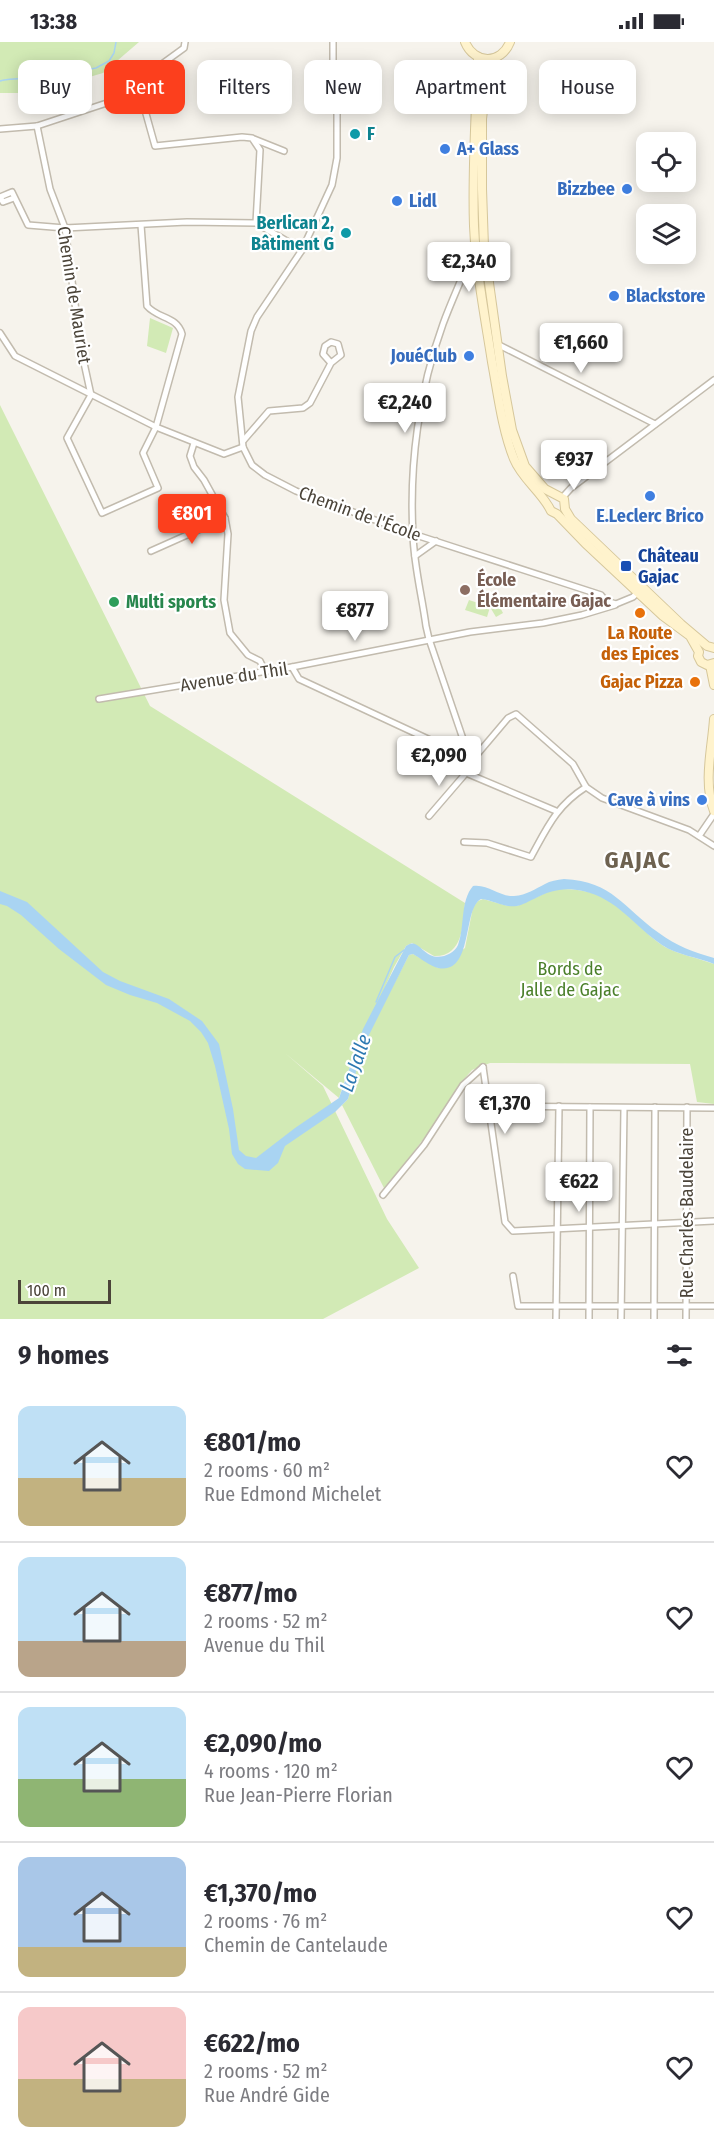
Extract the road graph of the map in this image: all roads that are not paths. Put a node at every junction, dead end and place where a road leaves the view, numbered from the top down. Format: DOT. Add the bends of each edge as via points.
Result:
graph roads {
  1 [pos="184,42"];
  2 [pos="333,42"];
  3 [pos="465,42"];
  4 [pos="510,42"];
  5 [pos="478,57"];
  6 [pos="494,59"];
  7 [pos="168,60"];
  8 [pos="333,60"];
  9 [pos="104,104"];
  10 [pos="146,114"];
  11 [pos="336,114"];
  12 [pos="37,126"];
  13 [pos="0,129"];
  14 [pos="252,138"];
  15 [pos="284,151"];
  16 [pos="14,198"];
  17 [pos="256,223"];
  18 [pos="141,225"];
  19 [pos="65,228"];
  20 [pos="302,250"];
  21 [pos="477,260"];
  22 [pos="0,333"];
  23 [pos="497,344"];
  24 [pos="330,363"];
  25 [pos="714,380"];
  26 [pos="91,395"];
  27 [pos="655,424"];
  28 [pos="156,427"];
  29 [pos="194,443"];
  30 [pos="243,444"];
  31 [pos="559,497"];
  32 [pos="549,505"];
  33 [pos="565,509"];
  34 [pos="557,514"];
  35 [pos="225,518"];
  36 [pos="412,534"];
  37 [pos="436,541"];
  38 [pos="151,551"];
  39 [pos="416,556"];
  40 [pos="640,590"];
  41 [pos="616,604"];
  42 [pos="429,639"];
  43 [pos="710,647"];
  44 [pos="699,652"];
  45 [pos="712,664"];
  46 [pos="292,667"];
  47 [pos="265,671"];
  48 [pos="714,685"];
  49 [pos="99,699"];
  50 [pos="714,719"];
  51 [pos="475,757"];
  52 [pos="466,774"];
  53 [pos="586,788"];
  54 [pos="556,812"];
  55 [pos="714,813"];
  56 [pos="429,816"];
  57 [pos="699,836"];
  58 [pos="464,842"];
  59 [pos="714,846"];
  60 [pos="490,1106"];
  61 [pos="559,1106"];
  62 [pos="590,1107"];
  63 [pos="655,1107"];
  64 [pos="687,1107"];
  65 [pos="624,1108"];
  66 [pos="714,1108"];
  67 [pos="383,1195"];
  68 [pos="714,1221"];
  69 [pos="687,1224"];
  70 [pos="654,1225"];
  71 [pos="622,1226"];
  72 [pos="591,1228"];
  73 [pos="558,1230"];
  74 [pos="513,1276"];
  75 [pos="557,1306"];
  76 [pos="589,1306"];
  77 [pos="621,1306"];
  78 [pos="686,1306"];
  79 [pos="714,1306"];
  80 [pos="654,1307"];
  81 [pos="556,1319"];
  82 [pos="589,1319"];
  83 [pos="621,1319"];
  84 [pos="654,1319"];
  85 [pos="686,1319"];
  1 -- 7 [label="street" via="184,48"];
  2 -- 8 [label="street"];
  3 -- 5 [label="main road"];
  4 -- 6 [label="main road" via="505,52"];
  5 -- 6 [label="main road"];
  5 -- 21 [label="main road" via="474,156"];
  6 -- 23 [label="main road" via="488,69 482,119 482,189 484,247"];
  9 -- 12 [label="street"];
  10 -- 14 [label="street" via="155,146"];
  11 -- 20 [label="street" via="337,158 332,185"];
  12 -- 13 [label="street"];
  12 -- 19 [label="street, Chemin de Mauriet" via="50,189"];
  14 -- 15 [label="street"];
  14 -- 17 [label="street" via="260,150"];
  16 -- 19 [label="street" via="28,225"];
  17 -- 18 [label="street"];
  17 -- 20 [label="street"];
  18 -- 19 [label="street"];
  18 -- 28 [label="street" via="147,306 153,314 173,321 182,334"];
  19 -- 26 [label="street, Chemin de Mauriet"];
  20 -- 30 [label="street" via="251,331 238,397"];
  21 -- 32 [label="main road" via="507,442 516,463"];
  21 -- 36 [label="street" via="469,260 429,370 414,459"];
  22 -- 26 [label="street" via="15,356"];
  23 -- 27 [label="street"];
  23 -- 31 [label="main road" via="516,448 537,481"];
  24 -- 30 [label="street" via="310,403 303,408 269,411"];
  25 -- 27 [label="street"];
  26 -- 28 [label="street"];
  26 -- 28 [label="street" via="67,438 102,513 158,488 143,453"];
  27 -- 31 [label="street"];
  28 -- 29 [label="street"];
  29 -- 30 [label="street" via="224,454"];
  29 -- 35 [label="street" via="190,456 194,467"];
  30 -- 36 [label="street, Chemin de l'École" via="252,465 286,486"];
  31 -- 32 [label="main road" via="550,500"];
  31 -- 33 [label="main road" via="566,502"];
  32 -- 34 [label="main road"];
  33 -- 34 [label="main road"];
  33 -- 40 [label="main road"];
  34 -- 40 [label="main road"];
  35 -- 38 [label="street"];
  35 -- 47 [label="street" via="228,534 224,600 231,633 248,655 261,661"];
  36 -- 37 [label="street, Chemin de l'École"];
  36 -- 39 [label="street"];
  37 -- 39 [label="street"];
  37 -- 41 [label="street, Chemin de l'École" via="601,595"];
  39 -- 42 [label="street"];
  40 -- 41 [label="street"];
  40 -- 43 [label="main road"];
  40 -- 44 [label="main road" via="690,636"];
  41 -- 42 [label="street, Avenue du Thil" via="582,615"];
  42 -- 46 [label="street, Avenue du Thil"];
  42 -- 51 [label="street" via="463,739"];
  43 -- 44 [label="main road"];
  44 -- 45 [label="main road" via="703,664"];
  45 -- 48 [label="main road"];
  46 -- 47 [label="street, Avenue du Thil"];
  46 -- 51 [label="street" via="299,680 458,753"];
  47 -- 49 [label="street, Avenue du Thil"];
  50 -- 55 [label="main road" via="708,783"];
  51 -- 52 [label="street"];
  51 -- 53 [label="street" via="508,718 516,714 573,764"];
  52 -- 54 [label="street"];
  52 -- 56 [label="street"];
  53 -- 54 [label="street"];
  53 -- 57 [label="street"];
  54 -- 58 [label="street" via="531,857 487,843"];
  55 -- 57 [label="street"];
  57 -- 59 [label="street"];
  60 -- 61 [label="street"];
  60 -- 67 [label="street" via="483,1067 463,1085 424,1144"];
  60 -- 73 [label="street" via="505,1222 513,1231"];
  61 -- 62 [label="street"];
  61 -- 73 [label="street"];
  62 -- 65 [label="street"];
  62 -- 72 [label="street"];
  63 -- 64 [label="street"];
  63 -- 65 [label="street"];
  63 -- 70 [label="street"];
  64 -- 66 [label="street"];
  64 -- 69 [label="street, Rue Charles Baudelaire"];
  65 -- 71 [label="street"];
  68 -- 69 [label="street"];
  69 -- 70 [label="street"];
  69 -- 78 [label="street, Rue Charles Baudelaire"];
  70 -- 71 [label="street"];
  70 -- 80 [label="street"];
  71 -- 72 [label="street"];
  71 -- 77 [label="street"];
  72 -- 73 [label="street"];
  72 -- 76 [label="street"];
  73 -- 75 [label="street"];
  74 -- 75 [label="street" via="518,1306"];
  75 -- 76 [label="street"];
  75 -- 81 [label="street"];
  76 -- 77 [label="street"];
  76 -- 82 [label="street"];
  77 -- 80 [label="street"];
  77 -- 83 [label="street"];
  78 -- 79 [label="street"];
  78 -- 80 [label="street"];
  78 -- 85 [label="street, Rue Charles Baudelaire"];
  80 -- 84 [label="street"];
}
